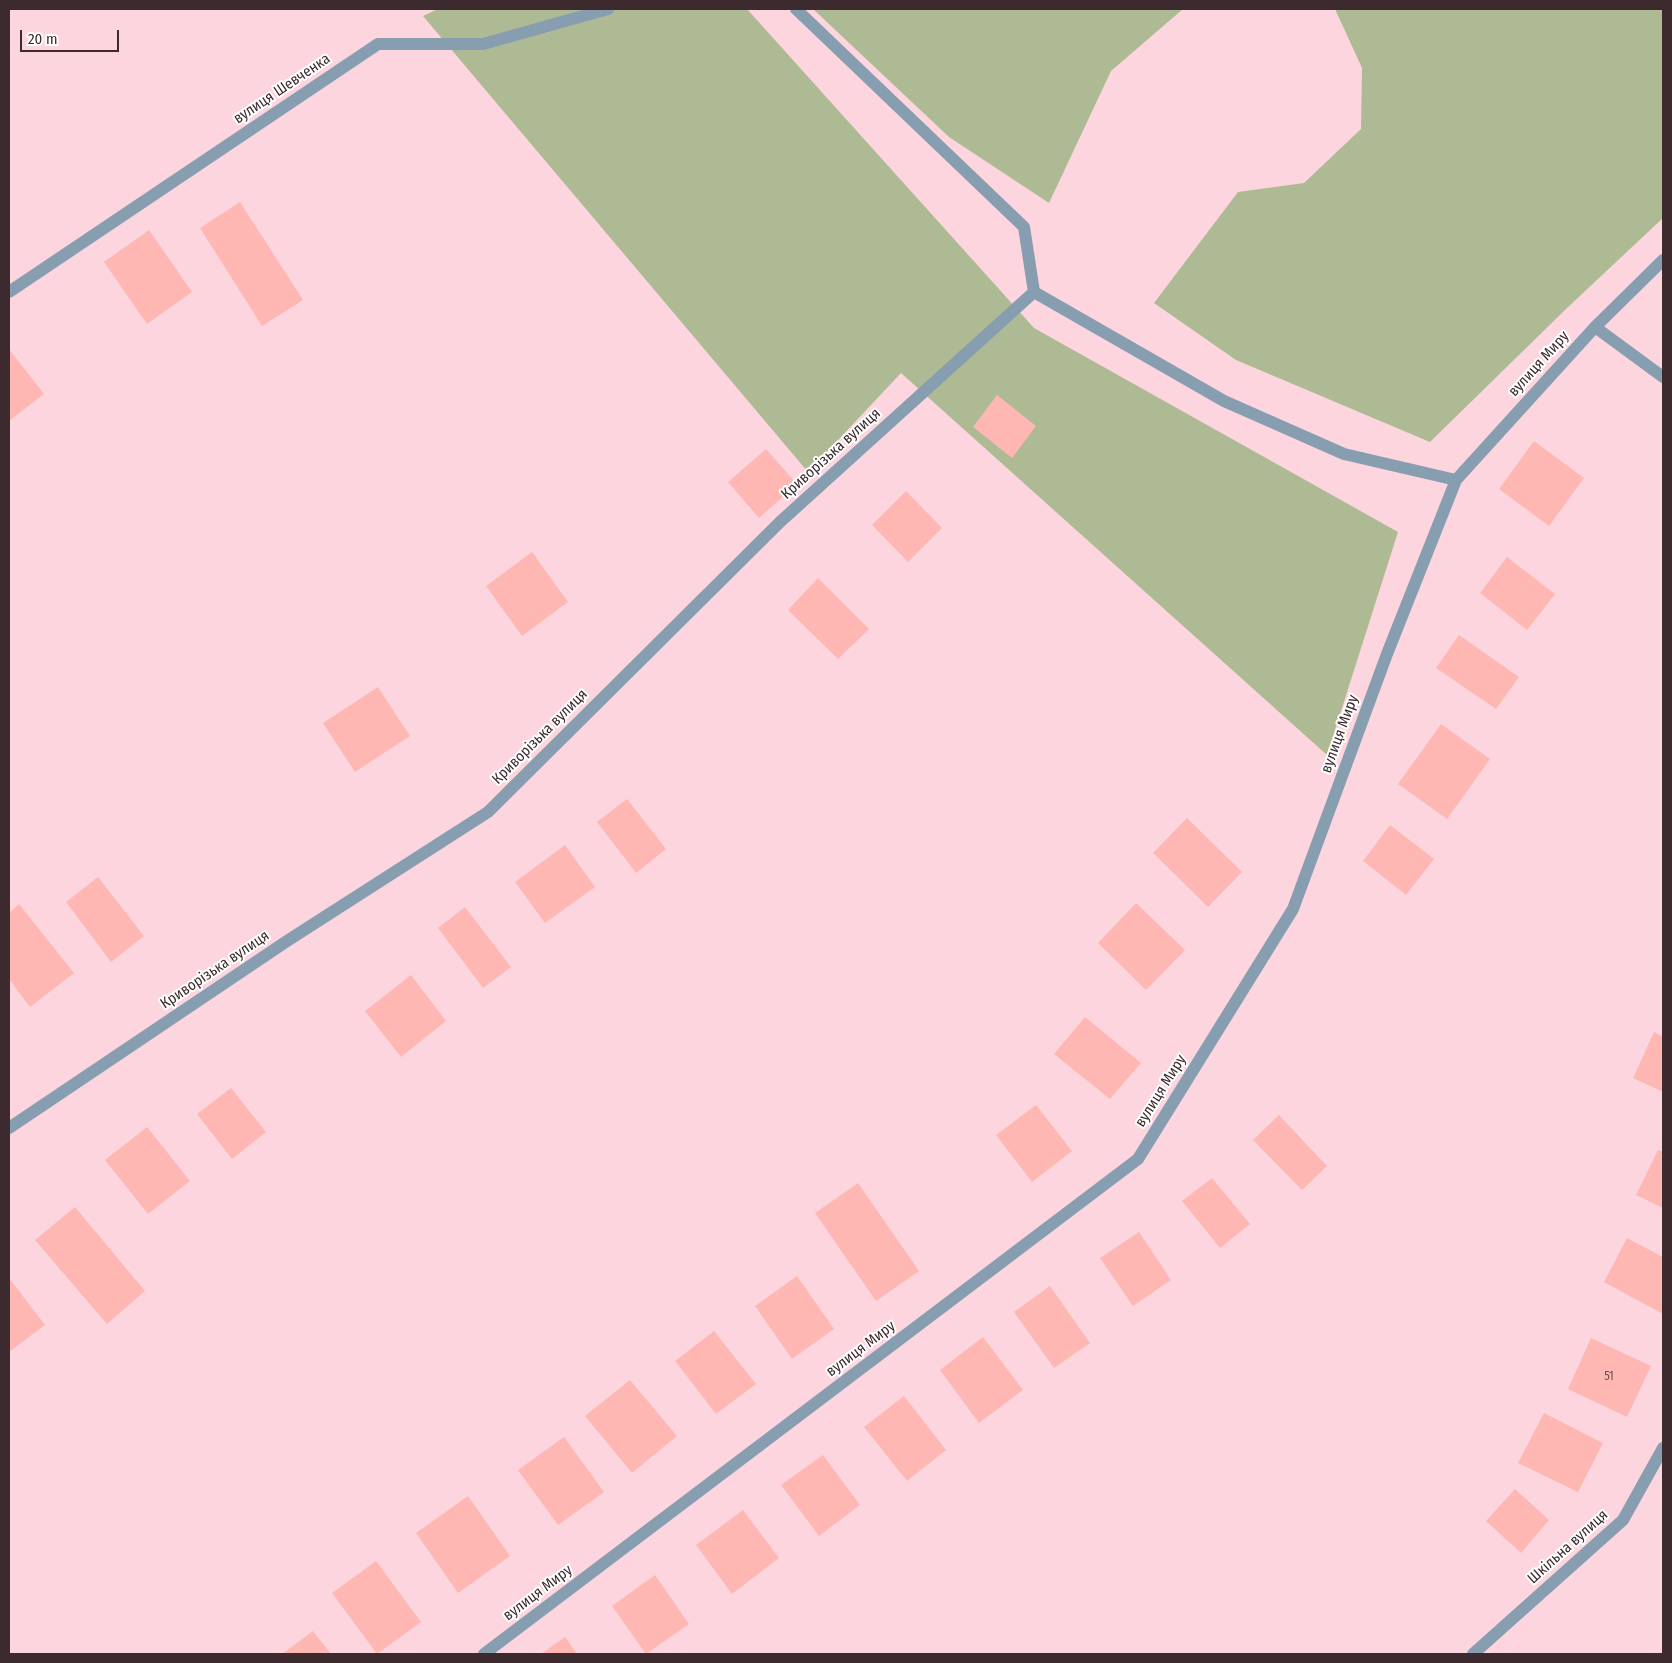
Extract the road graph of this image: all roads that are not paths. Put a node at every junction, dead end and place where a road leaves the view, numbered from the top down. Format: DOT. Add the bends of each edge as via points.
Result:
graph roads {
  1 [pos="608,9"];
  2 [pos="796,9"];
  3 [pos="1663,260"];
  4 [pos="9,292"];
  5 [pos="1034,292"];
  6 [pos="1595,327"];
  7 [pos="1663,377"];
  8 [pos="1456,480"];
  9 [pos="9,1128"];
  10 [pos="1663,1448"];
  11 [pos="484,1654"];
  12 [pos="1473,1654"];
  1 -- 4 [label="street, вулиця Шевченка" via="483,44 378,44"];
  2 -- 5 [label="street" via="1024,228"];
  3 -- 6 [label="street, вулиця Миру"];
  5 -- 8 [label="street" via="1224,401 1344,454"];
  5 -- 9 [label="street, Криворізька вулиця" via="780,522 488,812"];
  6 -- 7 [label="street"];
  6 -- 8 [label="street, вулиця Миру"];
  8 -- 11 [label="street, вулиця Миру" via="1387,654 1293,909 1138,1159"];
  10 -- 12 [label="street, Шкільна вулиця" via="1623,1520"];
}
